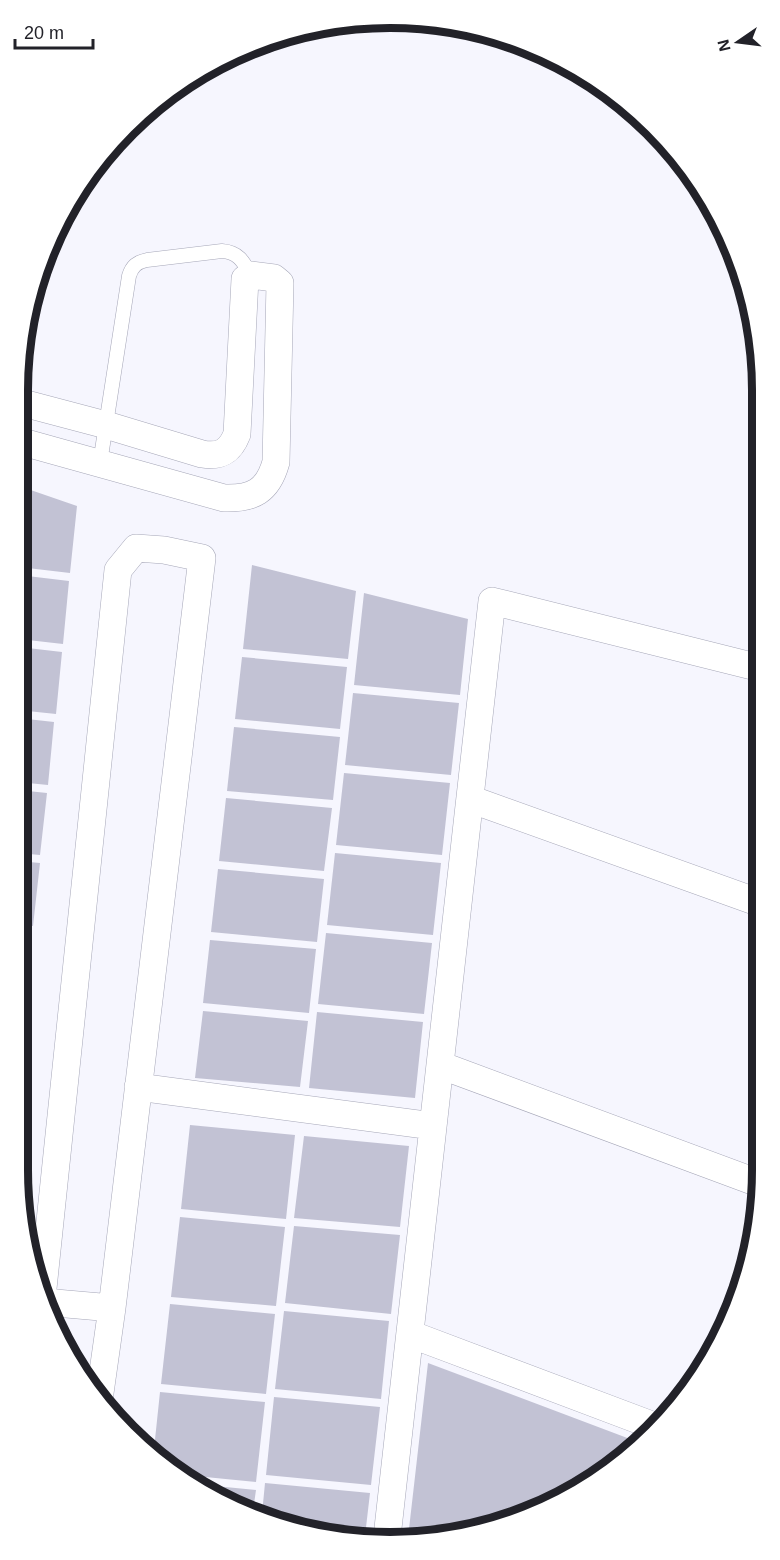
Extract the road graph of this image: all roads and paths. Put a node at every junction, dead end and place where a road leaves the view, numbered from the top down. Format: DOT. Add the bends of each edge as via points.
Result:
graph roads {
  1 [pos="251,275"];
  2 [pos="28,404"];
  3 [pos="106,425"];
  4 [pos="28,443"];
  5 [pos="100,463"];
  6 [pos="752,666"];
  7 [pos="470,799"];
  8 [pos="752,900"];
  9 [pos="440,1065"];
  10 [pos="138,1088"];
  11 [pos="434,1126"];
  12 [pos="752,1181"];
  13 [pos="45,1278"];
  14 [pos="54,1301"];
  15 [pos="112,1308"];
  16 [pos="410,1334"];
  17 [pos="101,1387"];
  18 [pos="648,1424"];
  19 [pos="388,1532"];
  1 -- 3 [label="lane" via="243,260 230,251 140,261 135,265 129,276"];
  1 -- 3 [label="street" via="244,283 237,434 229,449 202,454"];
  1 -- 5 [label="street" via="274,278 280,283 276,462 265,486 240,499 224,498"];
  2 -- 3 [label="street"];
  3 -- 5 [label="lane"];
  4 -- 5 [label="street"];
  6 -- 7 [label="street" via="492,601"];
  7 -- 8 [label="street"];
  7 -- 9 [label="street"];
  9 -- 11 [label="street"];
  9 -- 12 [label="street"];
  10 -- 11 [label="street"];
  10 -- 13 [label="street" via="202,558 136,548 118,570"];
  10 -- 15 [label="street"];
  11 -- 16 [label="street"];
  14 -- 15 [label="street"];
  15 -- 17 [label="street"];
  16 -- 18 [label="street"];
  16 -- 19 [label="street"];
}
